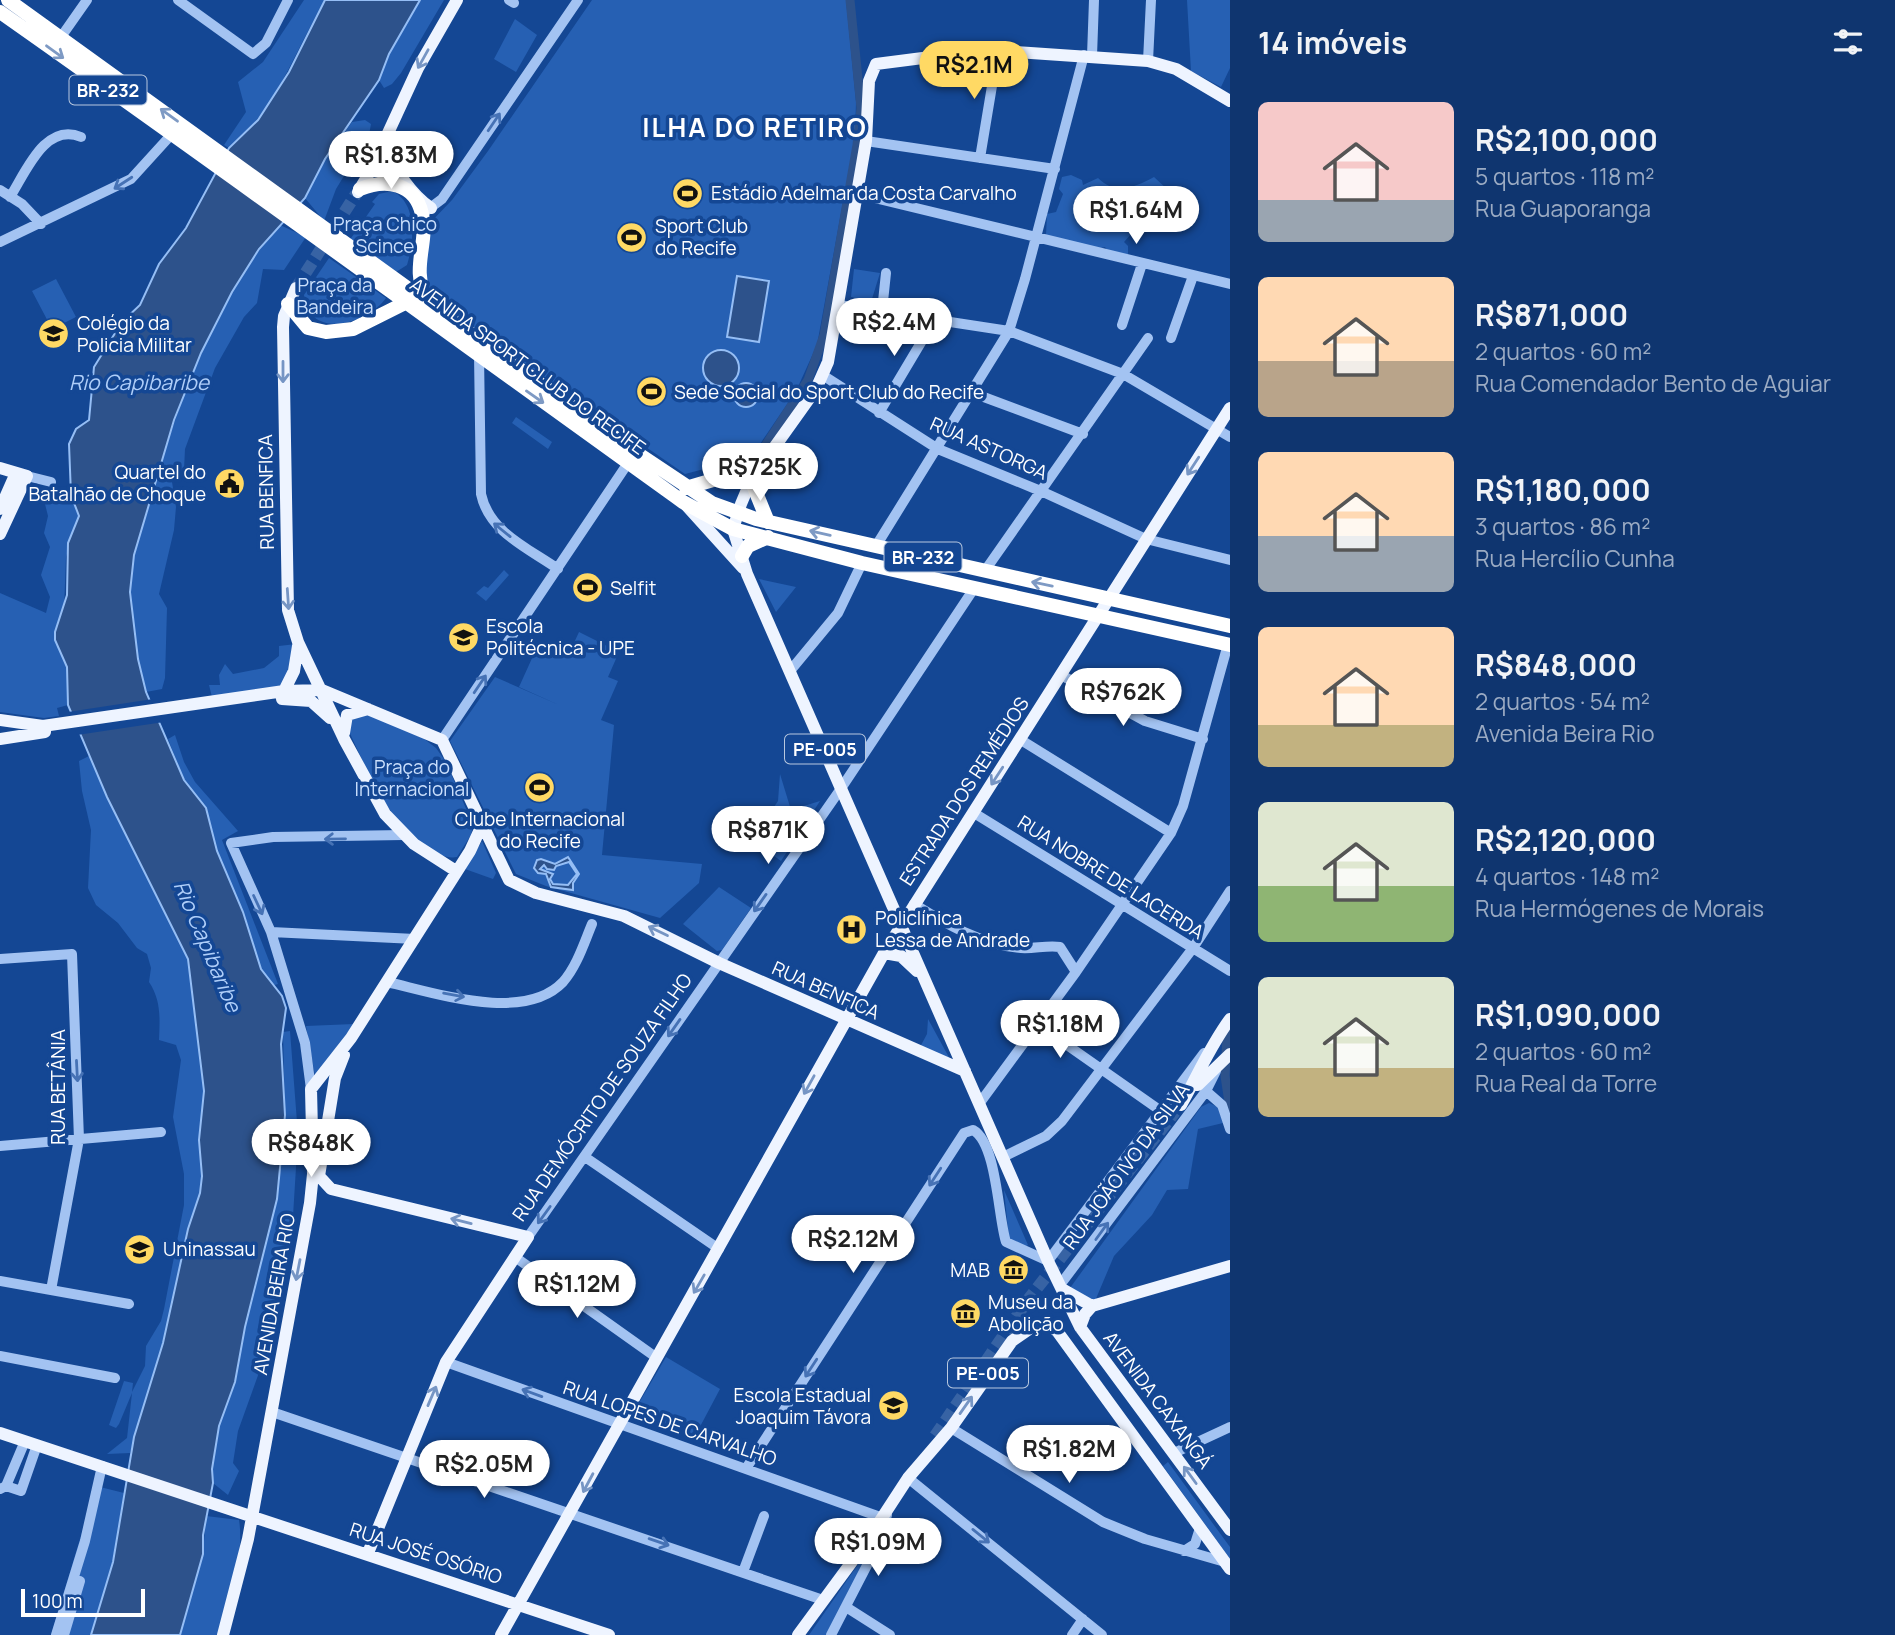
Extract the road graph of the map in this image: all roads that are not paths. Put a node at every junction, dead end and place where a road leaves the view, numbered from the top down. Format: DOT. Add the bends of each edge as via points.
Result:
graph roads {
  1 [pos="8,0"];
  2 [pos="87,0"];
  3 [pos="178,0"];
  4 [pos="288,0"];
  5 [pos="457,0"];
  6 [pos="578,0"];
  7 [pos="1094,0"];
  8 [pos="1151,0"];
  9 [pos="2,19"];
  10 [pos="61,37"];
  11 [pos="998,50"];
  12 [pos="1088,56"];
  13 [pos="1149,61"];
  14 [pos="1230,101"];
  15 [pos="171,135"];
  16 [pos="81,137"];
  17 [pos="866,141"];
  18 [pos="383,146"];
  19 [pos="980,158"];
  20 [pos="221,160"];
  21 [pos="1055,169"];
  22 [pos="0,190"];
  23 [pos="358,191"];
  24 [pos="858,194"];
  25 [pos="10,197"];
  26 [pos="427,210"];
  27 [pos="308,222"];
  28 [pos="41,224"];
  29 [pos="1036,235"];
  30 [pos="0,242"];
  31 [pos="1142,264"];
  32 [pos="887,273"];
  33 [pos="1193,276"];
  34 [pos="1230,284"];
  35 [pos="296,288"];
  36 [pos="407,302"];
  37 [pos="427,303"];
  38 [pos="288,304"];
  39 [pos="839,305"];
  40 [pos="881,311"];
  41 [pos="935,319"];
  42 [pos="1122,325"];
  43 [pos="1009,331"];
  44 [pos="478,338"];
  45 [pos="1148,338"];
  46 [pos="1171,338"];
  47 [pos="479,357"];
  48 [pos="493,367"];
  49 [pos="1123,374"];
  50 [pos="824,376"];
  51 [pos="480,382"];
  52 [pos="974,393"];
  53 [pos="1230,408"];
  54 [pos="879,413"];
  55 [pos="1217,429"];
  56 [pos="1083,434"];
  57 [pos="1230,437"];
  58 [pos="938,449"];
  59 [pos="628,463"];
  60 [pos="0,468"];
  61 [pos="21,474"];
  62 [pos="751,480"];
  63 [pos="51,482"];
  64 [pos="1043,492"];
  65 [pos="685,495"];
  66 [pos="0,509"];
  67 [pos="738,514"];
  68 [pos="768,522"];
  69 [pos="733,529"];
  70 [pos="0,534"];
  71 [pos="768,537"];
  72 [pos="1146,540"];
  73 [pos="876,546"];
  74 [pos="742,556"];
  75 [pos="1230,560"];
  76 [pos="862,563"];
  77 [pos="558,569"];
  78 [pos="984,572"];
  79 [pos="747,574"];
  80 [pos="975,587"];
  81 [pos="1109,597"];
  82 [pos="1099,614"];
  83 [pos="1230,626"];
  84 [pos="298,642"];
  85 [pos="1229,645"];
  86 [pos="790,671"];
  87 [pos="1061,675"];
  88 [pos="284,691"];
  89 [pos="322,691"];
  90 [pos="186,707"];
  91 [pos="371,709"];
  92 [pos="0,720"];
  93 [pos="44,729"];
  94 [pos="0,739"];
  95 [pos="344,739"];
  96 [pos="1203,739"];
  97 [pos="442,740"];
  98 [pos="1021,740"];
  99 [pos="842,788"];
  100 [pos="974,813"];
  101 [pos="482,825"];
  102 [pos="1171,833"];
  103 [pos="404,835"];
  104 [pos="442,863"];
  105 [pos="456,871"];
  106 [pos="447,885"];
  107 [pos="1230,891"];
  108 [pos="914,904"];
  109 [pos="1123,904"];
  110 [pos="592,924"];
  111 [pos="901,925"];
  112 [pos="271,932"];
  113 [pos="415,939"];
  114 [pos="1193,948"];
  115 [pos="884,954"];
  116 [pos="0,959"];
  117 [pos="719,963"];
  118 [pos="1230,971"];
  119 [pos="1076,972"];
  120 [pos="387,982"];
  121 [pos="925,982"];
  122 [pos="1230,1019"];
  123 [pos="845,1020"];
  124 [pos="1037,1024"];
  125 [pos="351,1038"];
  126 [pos="1210,1045"];
  127 [pos="1225,1059"];
  128 [pos="1101,1070"];
  129 [pos="965,1071"];
  130 [pos="311,1089"];
  131 [pos="1206,1091"];
  132 [pos="979,1104"];
  133 [pos="1161,1111"];
  134 [pos="1230,1129"];
  135 [pos="161,1132"];
  136 [pos="79,1139"];
  137 [pos="0,1146"];
  138 [pos="585,1157"];
  139 [pos="1003,1157"];
  140 [pos="331,1189"];
  141 [pos="310,1203"];
  142 [pos="528,1237"];
  143 [pos="719,1249"];
  144 [pos="516,1257"];
  145 [pos="1048,1261"];
  146 [pos="1230,1266"];
  147 [pos="0,1281"];
  148 [pos="1061,1287"];
  149 [pos="51,1290"];
  150 [pos="130,1304"];
  151 [pos="1093,1306"];
  152 [pos="1080,1327"];
  153 [pos="0,1356"];
  154 [pos="657,1358"];
  155 [pos="446,1362"];
  156 [pos="115,1378"];
  157 [pos="272,1412"];
  158 [pos="619,1424"];
  159 [pos="1230,1427"];
  160 [pos="951,1428"];
  161 [pos="0,1433"];
  162 [pos="935,1436"];
  163 [pos="31,1443"];
  164 [pos="1174,1453"];
  165 [pos="405,1458"];
  166 [pos="107,1468"];
  167 [pos="747,1468"];
  168 [pos="908,1478"];
  169 [pos="3,1488"];
  170 [pos="255,1500"];
  171 [pos="227,1508"];
  172 [pos="572,1512"];
  173 [pos="886,1513"];
  174 [pos="764,1516"];
  175 [pos="252,1517"];
  176 [pos="267,1522"];
  177 [pos="1228,1524"];
  178 [pos="1200,1528"];
  179 [pos="248,1536"];
  180 [pos="1184,1551"];
  181 [pos="368,1553"];
  182 [pos="1227,1565"];
  183 [pos="743,1572"];
  184 [pos="530,1584"];
  185 [pos="823,1600"];
  186 [pos="519,1603"];
  187 [pos="846,1607"];
  188 [pos="544,1612"];
  189 [pos="1083,1619"];
  190 [pos="56,1635"];
  191 [pos="64,1635"];
  192 [pos="223,1635"];
  193 [pos="501,1635"];
  194 [pos="609,1635"];
  195 [pos="797,1635"];
  196 [pos="831,1635"];
  197 [pos="890,1635"];
  198 [pos="1072,1635"];
  199 [pos="1102,1635"];
  1 -- 10 [label="highway, BR-232"];
  2 -- 10 [label="street"];
  3 -- 4 [label="street" via="253,54 266,43"];
  5 -- 18 [label="main road, one-way" via="418,68"];
  26 -- 6 [label="street, one-way" via="442,200"];
  7 -- 12 [label="street"];
  8 -- 13 [label="street"];
  9 -- 15 [label="highway, BR-232, one-way"];
  20 -- 10 [label="highway, BR-232, one-way"];
  11 -- 12 [label="main road"];
  11 -- 17 [label="main road" via="876,64 869,81"];
  11 -- 19 [label="street"];
  12 -- 13 [label="main road"];
  12 -- 21 [label="street"];
  13 -- 14 [label="main road" via="1176,69"];
  15 -- 20 [label="highway, BR-232"];
  15 -- 28 [label="street, one-way" via="131,179"];
  16 -- 25 [label="street" via="65,134 50,139"];
  17 -- 19 [label="street"];
  17 -- 24 [label="main road"];
  18 -- 23 [label="main road"];
  18 -- 26 [label="main road"];
  19 -- 21 [label="street"];
  20 -- 27 [label="highway, BR-232"];
  21 -- 29 [label="street"];
  22 -- 25 [label="street"];
  23 -- 26 [label="highway" via="390,182 408,191"];
  24 -- 29 [label="street"];
  24 -- 39 [label="main road"];
  25 -- 28 [label="street"];
  26 -- 37 [label="highway" via="419,281"];
  27 -- 36 [label="highway, AVENIDA SPORT CLUB DO RECIFE / BR-232"];
  27 -- 37 [label="highway, AVENIDA SPORT CLUB DO RECIFE / BR-232"];
  28 -- 30 [label="street"];
  29 -- 31 [label="street"];
  29 -- 43 [label="street"];
  31 -- 33 [label="street"];
  31 -- 42 [label="street"];
  32 -- 40 [label="street"];
  33 -- 34 [label="street"];
  33 -- 46 [label="street"];
  35 -- 38 [label="main road, RUA BENFICA"];
  36 -- 38 [label="highway" via="341,332 308,328"];
  36 -- 47 [label="highway, AVENIDA SPORT CLUB DO RECIFE / BR-232"];
  37 -- 44 [label="highway, AVENIDA SPORT CLUB DO RECIFE / BR-232"];
  38 -- 84 [label="main road, RUA BENFICA, one-way" via="283,367 287,595"];
  39 -- 40 [label="street"];
  39 -- 50 [label="main road"];
  40 -- 41 [label="street"];
  41 -- 43 [label="street"];
  41 -- 54 [label="street"];
  43 -- 49 [label="street"];
  43 -- 52 [label="street"];
  44 -- 47 [label="street"];
  44 -- 65 [label="highway, AVENIDA SPORT CLUB DO RECIFE / BR-232"];
  45 -- 49 [label="street"];
  47 -- 48 [label="highway, AVENIDA SPORT CLUB DO RECIFE / BR-232"];
  47 -- 51 [label="street"];
  48 -- 51 [label="street"];
  48 -- 59 [label="highway, AVENIDA SPORT CLUB DO RECIFE / BR-232, one-way"];
  49 -- 55 [label="street"];
  49 -- 56 [label="street"];
  50 -- 54 [label="street, RUA ASTORGA"];
  50 -- 62 [label="main road"];
  77 -- 51 [label="street, one-way" via="509,536 485,510"];
  52 -- 56 [label="street"];
  52 -- 58 [label="street"];
  53 -- 55 [label="main road, ESTRADA DOS REMÉDIOS"];
  54 -- 58 [label="street, RUA ASTORGA"];
  55 -- 57 [label="street"];
  55 -- 72 [label="main road, ESTRADA DOS REMÉDIOS, one-way"];
  56 -- 64 [label="street"];
  58 -- 64 [label="street, RUA ASTORGA"];
  58 -- 73 [label="street"];
  59 -- 65 [label="highway, AVENIDA SPORT CLUB DO RECIFE / BR-232"];
  59 -- 77 [label="street"];
  60 -- 61 [label="main road"];
  61 -- 63 [label="street"];
  61 -- 66 [label="main road"];
  61 -- 70 [label="main road"];
  62 -- 65 [label="highway" via="713,480"];
  62 -- 67 [label="main road"];
  62 -- 68 [label="highway"];
  64 -- 72 [label="street, RUA ASTORGA"];
  64 -- 78 [label="street"];
  65 -- 67 [label="highway, AVENIDA SPORT CLUB DO RECIFE / BR-232"];
  65 -- 69 [label="highway, AVENIDA SPORT CLUB DO RECIFE / BR-232"];
  65 -- 79 [label="main road, PE-005"];
  67 -- 68 [label="highway, BR-232"];
  67 -- 69 [label="main road"];
  73 -- 68 [label="highway, BR-232, one-way"];
  69 -- 71 [label="highway, BR-232"];
  69 -- 74 [label="main road, PE-005"];
  71 -- 74 [label="highway" via="748,546"];
  71 -- 76 [label="highway, BR-232"];
  72 -- 75 [label="street, RUA ASTORGA"];
  72 -- 81 [label="main road, ESTRADA DOS REMÉDIOS"];
  73 -- 78 [label="highway, BR-232"];
  74 -- 79 [label="main road, PE-005"];
  76 -- 80 [label="highway, BR-232"];
  76 -- 86 [label="street" via="838,613"];
  97 -- 77 [label="street, one-way"];
  81 -- 78 [label="highway, BR-232, one-way"];
  79 -- 86 [label="main road, PE-005"];
  80 -- 82 [label="highway, BR-232"];
  80 -- 99 [label="street, RUA DEMÓCRITO DE SOUZA FILHO"];
  81 -- 82 [label="main road, ESTRADA DOS REMÉDIOS"];
  81 -- 83 [label="highway, BR-232"];
  82 -- 85 [label="highway, BR-232"];
  82 -- 87 [label="main road, ESTRADA DOS REMÉDIOS"];
  84 -- 88 [label="main road" via="294,671"];
  84 -- 89 [label="main road, RUA BENFICA"];
  85 -- 96 [label="street"];
  86 -- 99 [label="main road, PE-005"];
  87 -- 96 [label="street" via="1145,721"];
  87 -- 98 [label="main road, ESTRADA DOS REMÉDIOS"];
  88 -- 89 [label="main road"];
  88 -- 90 [label="main road"];
  89 -- 91 [label="main road"];
  89 -- 95 [label="main road, RUA BENFICA"];
  90 -- 93 [label="main road"];
  90 -- 95 [label="main road" via="299,698 321,707"];
  91 -- 95 [label="main road" via="347,715"];
  91 -- 97 [label="main road"];
  92 -- 93 [label="main road"];
  93 -- 94 [label="main road"];
  95 -- 103 [label="main road, RUA BENFICA" via="380,806"];
  96 -- 102 [label="street"];
  97 -- 101 [label="main road, RUA BENFICA"];
  98 -- 100 [label="main road, ESTRADA DOS REMÉDIOS, one-way"];
  98 -- 102 [label="street"];
  99 -- 111 [label="main road, PE-005"];
  99 -- 117 [label="street, RUA DEMÓCRITO DE SOUZA FILHO, one-way"];
  100 -- 108 [label="main road, ESTRADA DOS REMÉDIOS"];
  100 -- 109 [label="street, RUA NOBRE DE LACERDA"];
  101 -- 105 [label="main road"];
  117 -- 101 [label="main road, RUA BENFICA, one-way" via="624,916 536,893 509,880"];
  102 -- 109 [label="street"];
  103 -- 104 [label="main road, RUA BENFICA"];
  103 -- 112 [label="street, AVENIDA BEIRA RIO, one-way" via="273,837 231,843"];
  104 -- 105 [label="main road, RUA BENFICA"];
  104 -- 106 [label="main road" via="449,877"];
  105 -- 106 [label="main road"];
  106 -- 113 [label="main road"];
  107 -- 114 [label="street"];
  108 -- 111 [label="main road, ESTRADA DOS REMÉDIOS"];
  108 -- 119 [label="street" via="957,930 986,939 1021,948 1060,947"];
  109 -- 114 [label="street, RUA NOBRE DE LACERDA"];
  109 -- 119 [label="street"];
  120 -- 110 [label="street, one-way" via="501,1004 533,1000 554,989 571,972"];
  111 -- 115 [label="main road, ESTRADA DOS REMÉDIOS"];
  111 -- 121 [label="main road, PE-005"];
  112 -- 113 [label="street"];
  112 -- 130 [label="street, AVENIDA BEIRA RIO" via="306,1043"];
  113 -- 120 [label="main road"];
  114 -- 118 [label="street, RUA NOBRE DE LACERDA"];
  114 -- 128 [label="street"];
  115 -- 121 [label="main road" via="906,959"];
  115 -- 123 [label="main road, ESTRADA DOS REMÉDIOS"];
  116 -- 136 [label="street, RUA BETÂNIA, one-way" via="72,954"];
  117 -- 123 [label="main road, RUA BENFICA"];
  117 -- 138 [label="street, RUA DEMÓCRITO DE SOUZA FILHO, one-way"];
  119 -- 124 [label="street"];
  120 -- 125 [label="main road"];
  121 -- 129 [label="main road, PE-005"];
  122 -- 126 [label="main road, RUA JOÃO IVO DA SILVA"];
  123 -- 129 [label="main road, RUA BENFICA"];
  123 -- 143 [label="main road, ESTRADA DOS REMÉDIOS, one-way"];
  124 -- 128 [label="street"];
  124 -- 132 [label="street"];
  125 -- 130 [label="main road"];
  125 -- 140 [label="main road" via="335,1078 319,1175"];
  126 -- 127 [label="main road, RUA JOÃO IVO DA SILVA" via="1201,1071 1178,1108"];
  126 -- 133 [label="street, RUA JOÃO IVO DA SILVA"];
  127 -- 131 [label="street, RUA JOÃO IVO DA SILVA"];
  128 -- 133 [label="street"];
  128 -- 139 [label="street" via="1046,1136"];
  129 -- 132 [label="main road, PE-005"];
  130 -- 141 [label="main road, AVENIDA BEIRA RIO"];
  131 -- 134 [label="street" via="1222,1105"];
  148 -- 131 [label="street, RUA JOÃO IVO DA SILVA, one-way"];
  132 -- 139 [label="main road, PE-005"];
  133 -- 145 [label="street, RUA JOÃO IVO DA SILVA"];
  135 -- 136 [label="street"];
  136 -- 137 [label="street"];
  136 -- 149 [label="street, RUA BETÂNIA"];
  138 -- 142 [label="street, RUA DEMÓCRITO DE SOUZA FILHO, one-way"];
  138 -- 143 [label="street"];
  139 -- 145 [label="main road, PE-005"];
  140 -- 141 [label="main road"];
  142 -- 140 [label="main road, one-way"];
  141 -- 157 [label="main road, AVENIDA BEIRA RIO, one-way"];
  142 -- 144 [label="main road, RUA DEMÓCRITO DE SOUZA FILHO"];
  143 -- 154 [label="main road, ESTRADA DOS REMÉDIOS, one-way"];
  144 -- 154 [label="street"];
  144 -- 155 [label="main road, RUA DEMÓCRITO DE SOUZA FILHO"];
  145 -- 148 [label="main road, PE-005"];
  145 -- 167 [label="street, one-way" via="1005,1239 996,1179 978,1132 964,1133"];
  146 -- 151 [label="main road"];
  147 -- 149 [label="street"];
  148 -- 151 [label="main road"];
  148 -- 152 [label="main road, AVENIDA CAXANGÁ / PE-005"];
  149 -- 150 [label="street"];
  151 -- 152 [label="main road"];
  152 -- 164 [label="main road, AVENIDA CAXANGÁ / PE-005"];
  153 -- 156 [label="street"];
  154 -- 158 [label="main road, ESTRADA DOS REMÉDIOS"];
  158 -- 155 [label="street, RUA LOPES DE CARVALHO, one-way"];
  165 -- 155 [label="main road, RUA DEMÓCRITO DE SOUZA FILHO, one-way"];
  157 -- 165 [label="street"];
  157 -- 170 [label="main road, AVENIDA BEIRA RIO"];
  158 -- 167 [label="street, RUA LOPES DE CARVALHO"];
  158 -- 172 [label="main road, ESTRADA DOS REMÉDIOS, one-way"];
  159 -- 164 [label="street"];
  160 -- 168 [label="main road, PE-005"];
  160 -- 178 [label="main road, AVENIDA CAXANGÁ / PE-005, one-way" via="1012,1342 1035,1325 1050,1326"];
  160 -- 180 [label="street" via="1103,1522"];
  161 -- 163 [label="main road, RUA JOSÉ OSÓRIO"];
  162 -- 168 [label="main road"];
  163 -- 166 [label="main road, RUA JOSÉ OSÓRIO"];
  163 -- 169 [label="street"];
  163 -- 169 [label="street" via="21,1491"];
  177 -- 164 [label="main road, AVENIDA CAXANGÁ / PE-005, one-way"];
  165 -- 172 [label="street"];
  165 -- 181 [label="main road, RUA DEMÓCRITO DE SOUZA FILHO"];
  166 -- 171 [label="main road, RUA JOSÉ OSÓRIO"];
  166 -- 190 [label="street"];
  166 -- 191 [label="street"];
  167 -- 173 [label="street, RUA LOPES DE CARVALHO"];
  168 -- 173 [label="main road"];
  168 -- 189 [label="street, one-way"];
  170 -- 171 [label="main road" via="248,1506"];
  170 -- 175 [label="main road, AVENIDA BEIRA RIO"];
  170 -- 176 [label="main road"];
  171 -- 175 [label="main road, RUA JOSÉ OSÓRIO"];
  172 -- 183 [label="street, one-way"];
  172 -- 184 [label="main road, ESTRADA DOS REMÉDIOS"];
  173 -- 185 [label="main road"];
  173 -- 187 [label="street" via="882,1535"];
  174 -- 183 [label="street"];
  175 -- 176 [label="main road, RUA JOSÉ OSÓRIO"];
  175 -- 179 [label="main road, AVENIDA BEIRA RIO"];
  176 -- 179 [label="main road" via="256,1524"];
  176 -- 181 [label="main road, RUA JOSÉ OSÓRIO"];
  178 -- 180 [label="street" via="1195,1544"];
  178 -- 182 [label="main road, AVENIDA CAXANGÁ / PE-005"];
  179 -- 192 [label="main road, AVENIDA BEIRA RIO"];
  180 -- 182 [label="street"];
  181 -- 186 [label="main road, RUA JOSÉ OSÓRIO"];
  183 -- 185 [label="street"];
  184 -- 186 [label="main road, ESTRADA DOS REMÉDIOS"];
  184 -- 188 [label="main road"];
  185 -- 195 [label="main road"];
  186 -- 188 [label="main road, RUA JOSÉ OSÓRIO"];
  186 -- 193 [label="main road, ESTRADA DOS REMÉDIOS"];
  187 -- 196 [label="street"];
  187 -- 197 [label="street"];
  188 -- 194 [label="main road, RUA JOSÉ OSÓRIO"];
  189 -- 198 [label="street"];
  189 -- 199 [label="street"];
}
